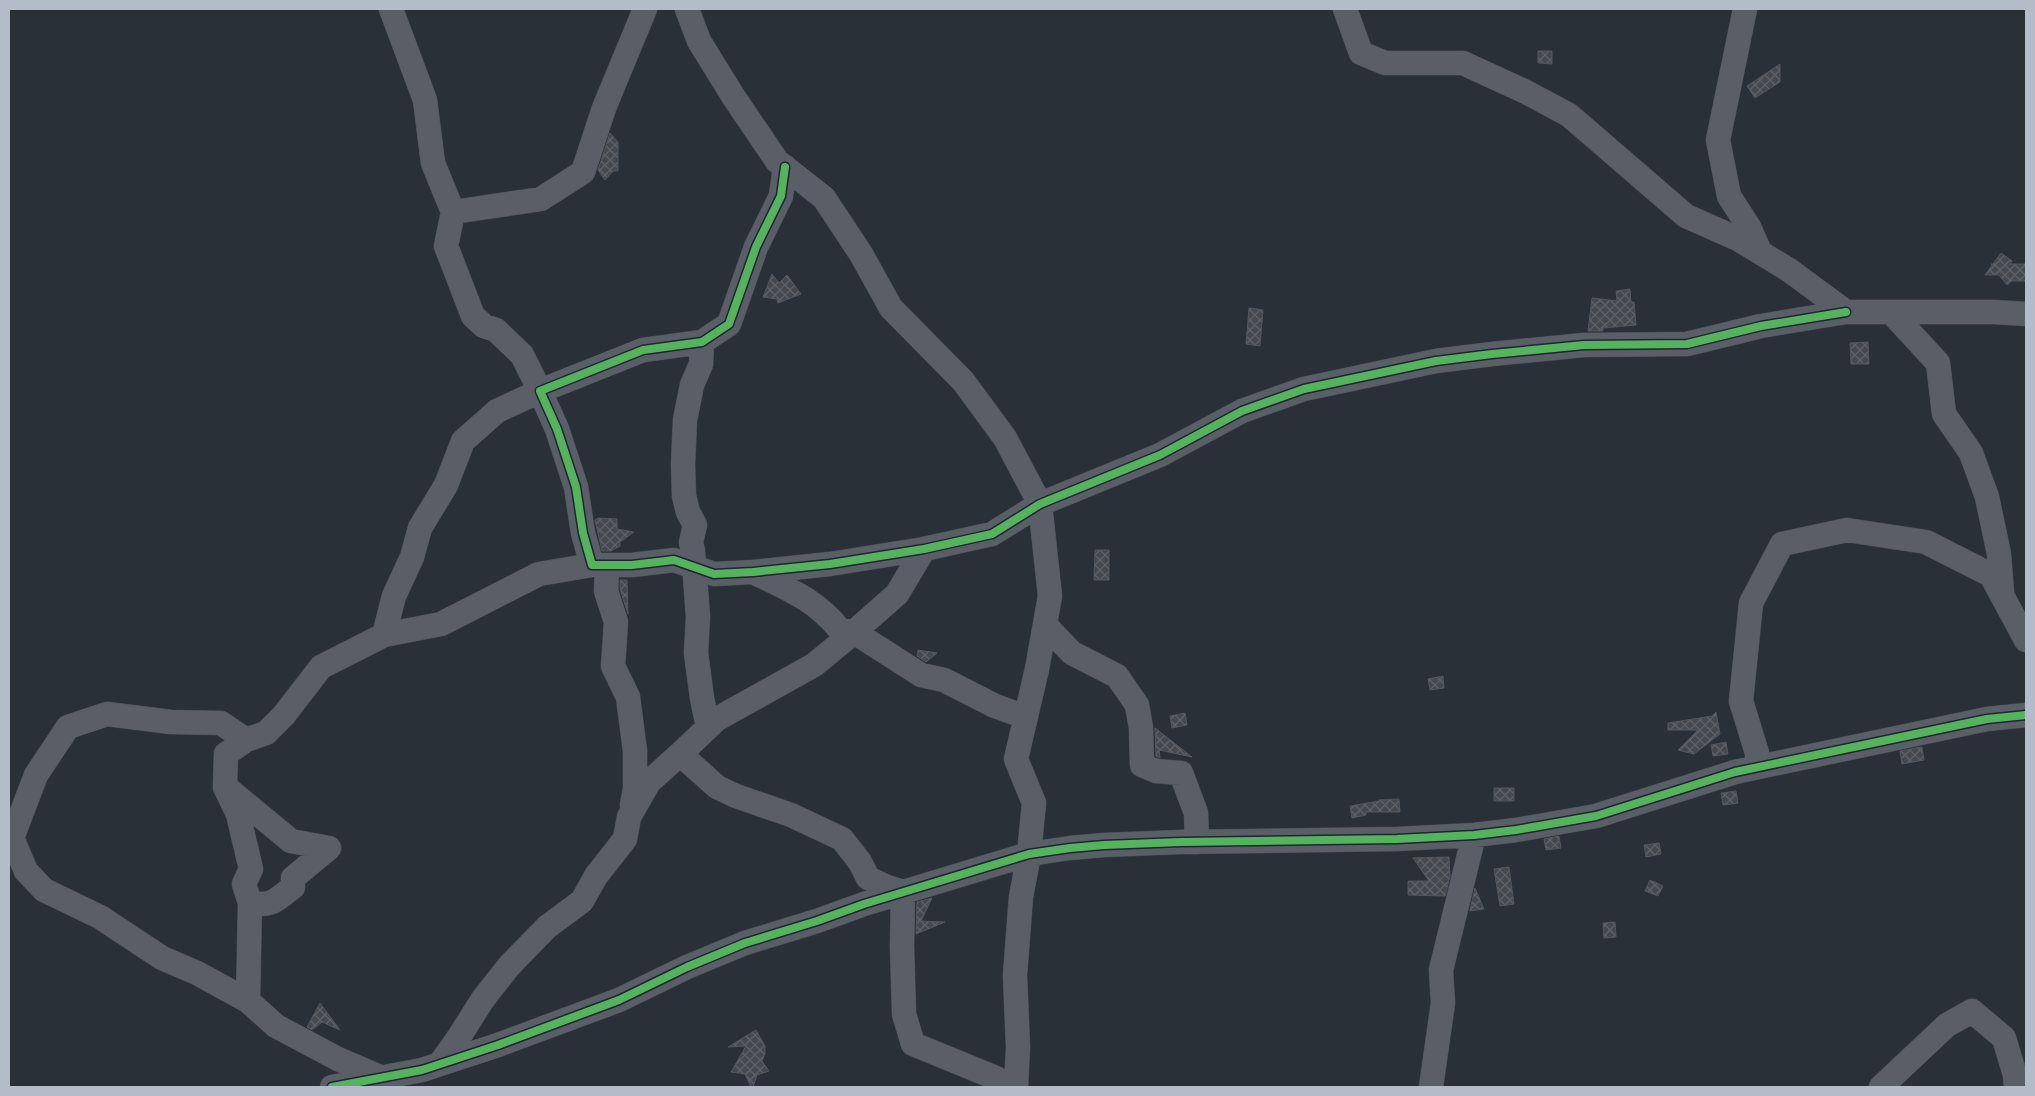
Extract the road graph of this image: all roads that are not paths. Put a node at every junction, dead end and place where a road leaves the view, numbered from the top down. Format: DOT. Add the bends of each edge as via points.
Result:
graph roads {
  1 [pos="391,9"];
  2 [pos="645,9"];
  3 [pos="687,9"];
  4 [pos="1345,9"];
  5 [pos="1745,9"];
  6 [pos="785,167"];
  7 [pos="453,212"];
  8 [pos="1760,252"];
  9 [pos="1846,312"];
  10 [pos="1891,312"];
  11 [pos="2026,314"];
  12 [pos="702,342"];
  13 [pos="540,391"];
  14 [pos="1040,504"];
  15 [pos="924,549"];
  16 [pos="599,565"];
  17 [pos="694,567"];
  18 [pos="753,572"];
  19 [pos="2002,595"];
  20 [pos="1045,625"];
  21 [pos="854,632"];
  22 [pos="384,636"];
  23 [pos="2026,640"];
  24 [pos="2026,715"];
  25 [pos="1026,717"];
  26 [pos="708,727"];
  27 [pos="246,740"];
  28 [pos="680,754"];
  29 [pos="1757,767"];
  30 [pos="225,787"];
  31 [pos="630,817"];
  32 [pos="1474,835"];
  33 [pos="1197,842"];
  34 [pos="1029,854"];
  35 [pos="903,892"];
  36 [pos="250,903"];
  37 [pos="248,1001"];
  38 [pos="440,1064"];
  39 [pos="380,1077"];
  40 [pos="332,1087"];
  41 [pos="999,1087"];
  42 [pos="1016,1087"];
  43 [pos="1431,1087"];
  44 [pos="1881,1087"];
  45 [pos="2016,1087"];
  1 -- 7 [label="street" via="425,100 433,163"];
  2 -- 7 [label="street" via="604,108 582,172 541,199"];
  3 -- 6 [label="street" via="699,41 733,96 777,161"];
  4 -- 8 [label="street" via="1361,53 1385,63 1463,63 1526,92 1569,115 1686,216"];
  5 -- 8 [label="street" via="1718,140 1729,196"];
  6 -- 12 [label="street" via="781,196 756,247 728,324"];
  6 -- 14 [label="street" via="824,198 891,308 963,381 1005,438"];
  7 -- 13 [label="street" via="446,246 473,316 484,326 496,330 522,355"];
  8 -- 9 [label="street"];
  9 -- 10 [label="street"];
  9 -- 14 [label="street" via="1761,326 1687,344 1584,345 1492,354 1436,361 1304,389 1242,411 1160,456"];
  10 -- 11 [label="street"];
  10 -- 19 [label="street" via="1938,363 1944,414 1971,453 1987,498 1999,554"];
  12 -- 13 [label="street" via="643,350"];
  12 -- 17 [label="street" via="701,364 692,385 685,420 683,464 684,496 695,525 691,542"];
  13 -- 16 [label="street" via="557,429 576,487 583,533"];
  13 -- 22 [label="street" via="497,411 463,441 446,485 420,528 412,557 394,596"];
  14 -- 15 [label="street" via="992,534"];
  14 -- 20 [label="street" via="1050,596"];
  15 -- 18 [label="street"];
  15 -- 21 [label="street" via="897,594"];
  16 -- 17 [label="street" via="674,560"];
  16 -- 22 [label="street" via="539,574 441,624"];
  16 -- 31 [label="street" via="616,622 614,666 628,697 635,751 635,789"];
  17 -- 18 [label="street" via="714,574"];
  17 -- 26 [label="street" via="698,617 696,654"];
  18 -- 21 [label="street" via="797,592 840,630"];
  19 -- 23 [label="street"];
  19 -- 29 [label="street" via="1991,575 1926,542 1847,530 1782,544 1751,603 1741,701 1757,753"];
  20 -- 25 [label="street"];
  20 -- 33 [label="street" via="1072,653 1116,676 1137,705 1142,765 1156,771 1180,773 1196,813"];
  21 -- 25 [label="street" via="921,675 944,680 995,706"];
  21 -- 26 [label="street" via="814,665"];
  22 -- 27 [label="street" via="321,667 284,715 266,732"];
  24 -- 29 [label="street" via="1988,719"];
  25 -- 34 [label="street" via="1016,759 1034,803"];
  26 -- 28 [label="street"];
  27 -- 30 [label="street" via="226,754"];
  27 -- 37 [label="street" via="221,723 171,722 106,714 68,727 36,774 12,838 26,871 44,890 100,917 162,958"];
  28 -- 31 [label="street" via="649,782"];
  28 -- 35 [label="street" via="717,787 792,815 842,839 868,878"];
  29 -- 32 [label="street" via="1596,816"];
  30 -- 36 [label="street" via="238,814 250,869 244,884"];
  30 -- 36 [label="street" via="291,841 329,848 293,878 292,887 272,903 263,906"];
  31 -- 38 [label="street" via="625,839 596,876 582,901 547,927 509,966"];
  32 -- 33 [label="street"];
  32 -- 43 [label="street" via="1440,970 1443,1003"];
  33 -- 34 [label="street" via="1070,848"];
  34 -- 35 [label="street"];
  34 -- 42 [label="street" via="1021,897 1015,975"];
  35 -- 38 [label="street" via="745,942 619,1000"];
  35 -- 41 [label="street" via="904,1014 913,1044 996,1078"];
  36 -- 37 [label="street"];
  37 -- 39 [label="street" via="276,1026"];
  38 -- 39 [label="street"];
  39 -- 40 [label="street"];
  44 -- 45 [label="street" via="1947,1026 1972,1011 2004,1038"];
}
